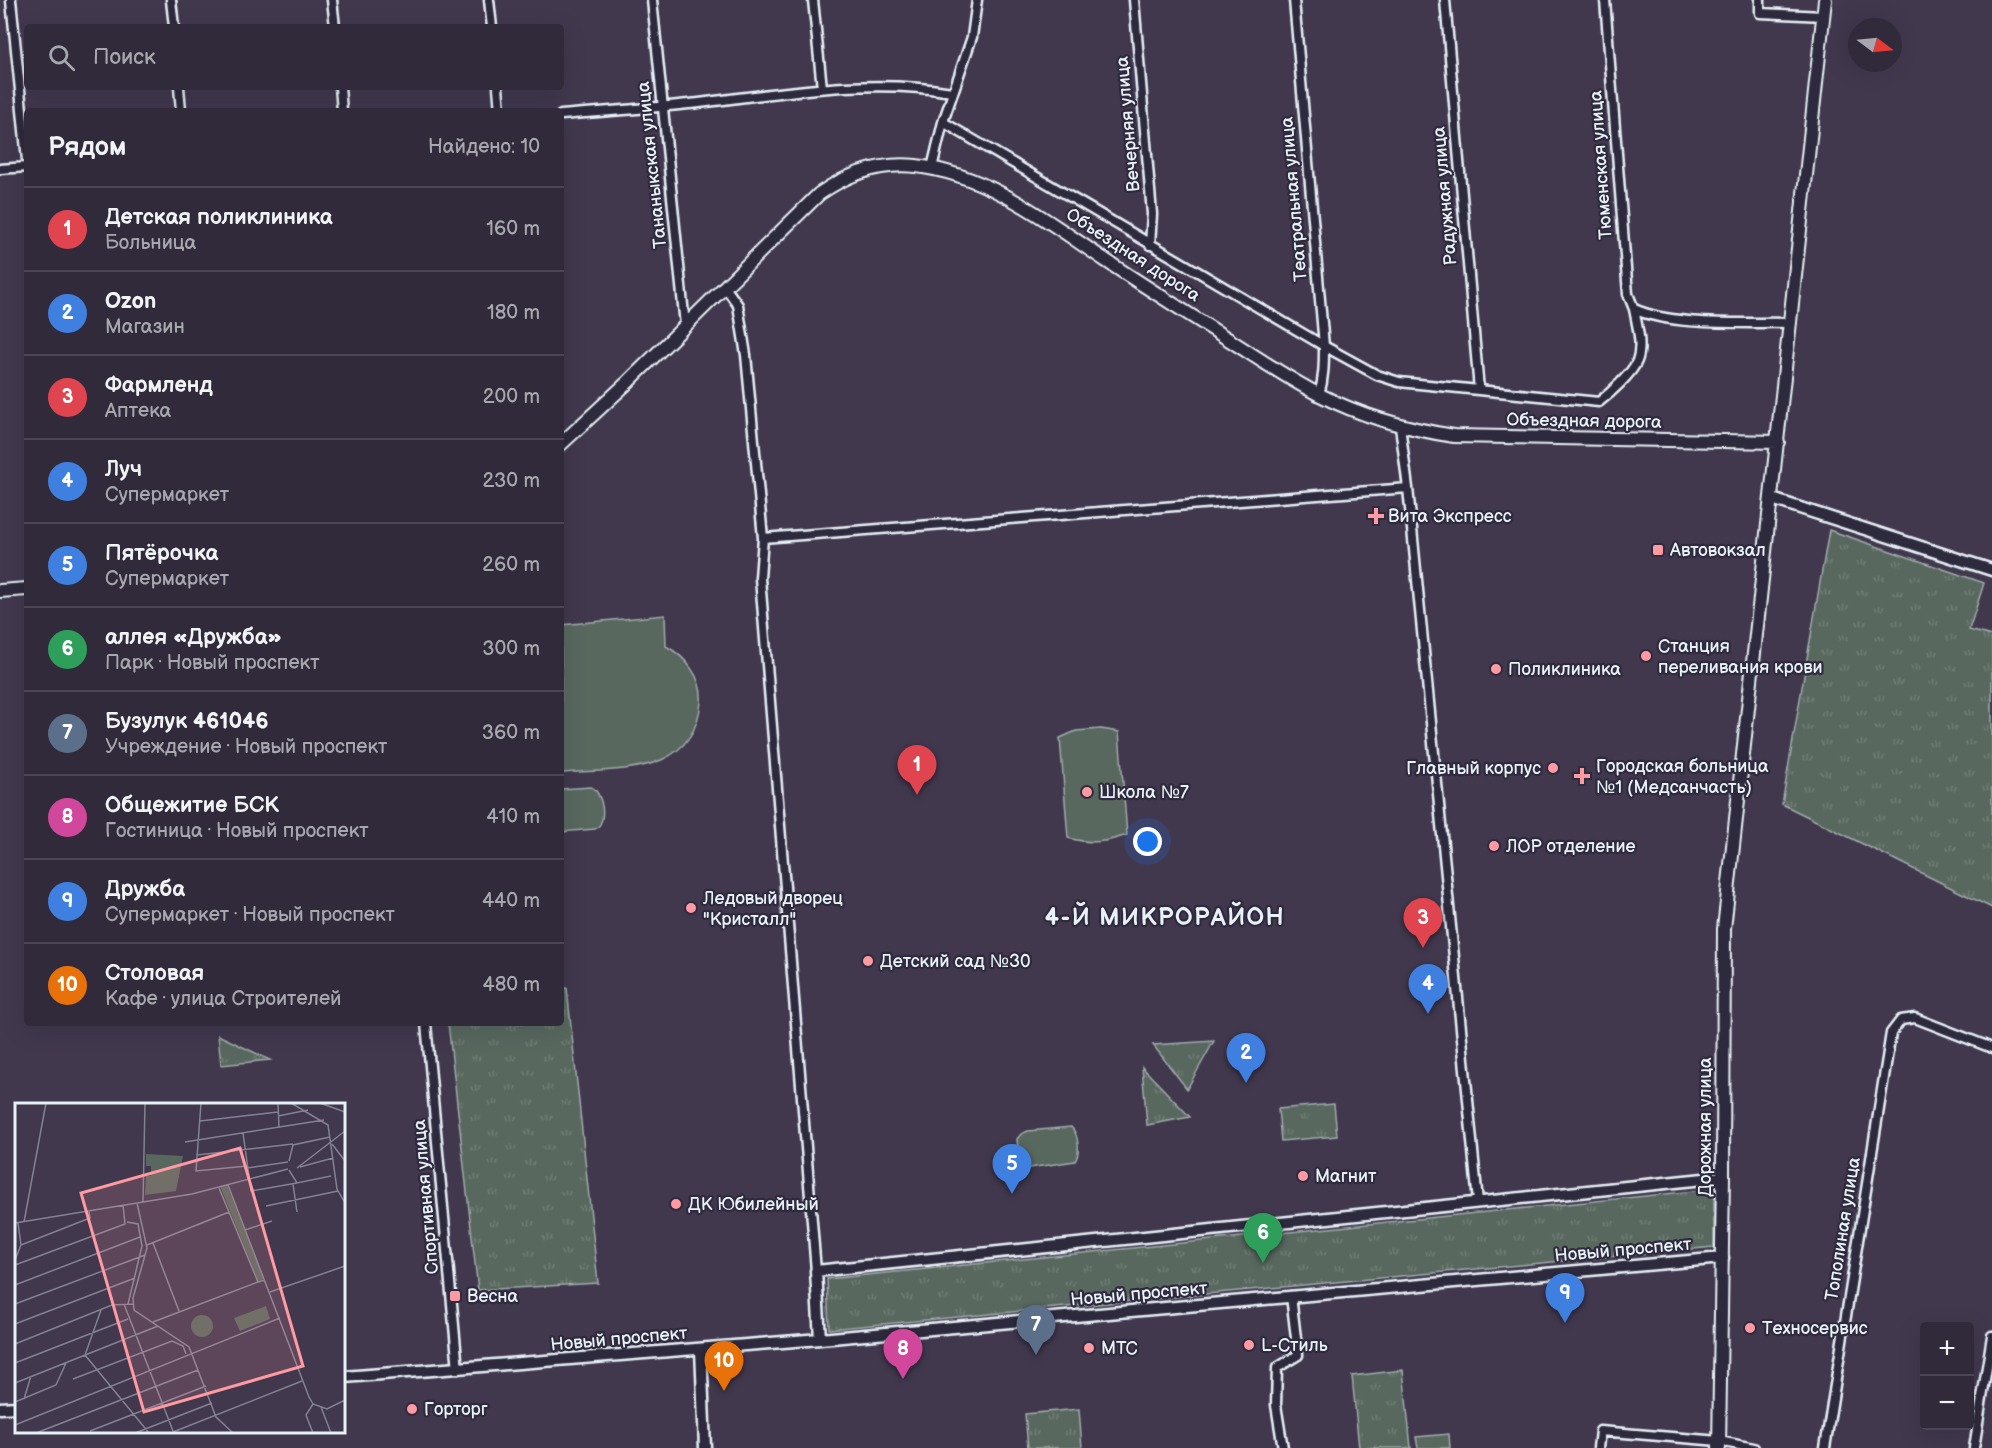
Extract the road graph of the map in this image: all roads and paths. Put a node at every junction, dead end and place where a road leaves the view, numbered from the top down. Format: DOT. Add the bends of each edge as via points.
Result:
graph roads {
  1 [pos="11,0"];
  2 [pos="171,0"];
  3 [pos="332,0"];
  4 [pos="489,0"];
  5 [pos="652,0"];
  6 [pos="813,0"];
  7 [pos="977,0"];
  8 [pos="1134,0"];
  9 [pos="1294,0"];
  10 [pos="1445,0"];
  11 [pos="1605,0"];
  12 [pos="1760,0"];
  13 [pos="1825,0"];
  14 [pos="1823,16"];
  15 [pos="174,24"];
  16 [pos="335,24"];
  17 [pos="492,24"];
  18 [pos="822,88"];
  19 [pos="179,90"];
  20 [pos="340,90"];
  21 [pos="498,90"];
  22 [pos="952,92"];
  23 [pos="662,107"];
  24 [pos="181,108"];
  25 [pos="342,108"];
  26 [pos="500,108"];
  27 [pos="564,115"];
  28 [pos="943,122"];
  29 [pos="24,130"];
  30 [pos="24,167"];
  31 [pos="932,168"];
  32 [pos="0,170"];
  33 [pos="1150,245"];
  34 [pos="725,287"];
  35 [pos="1634,309"];
  36 [pos="1791,323"];
  37 [pos="685,325"];
  38 [pos="1323,346"];
  39 [pos="1479,390"];
  40 [pos="1319,395"];
  41 [pos="1400,426"];
  42 [pos="564,441"];
  43 [pos="1778,442"];
  44 [pos="1408,488"];
  45 [pos="1772,499"];
  46 [pos="763,538"];
  47 [pos="1992,570"];
  48 [pos="24,589"];
  49 [pos="0,591"];
  50 [pos="426,1026"];
  51 [pos="1992,1048"];
  52 [pos="1723,1177"];
  53 [pos="1478,1202"];
  54 [pos="1723,1258"];
  55 [pos="816,1271"];
  56 [pos="1291,1296"];
  57 [pos="1992,1336"];
  58 [pos="820,1339"];
  59 [pos="701,1349"];
  60 [pos="458,1369"];
  61 [pos="345,1377"];
  62 [pos="15,1407"];
  63 [pos="0,1408"];
  64 [pos="1719,1444"];
  65 [pos="705,1448"];
  66 [pos="1283,1448"];
  67 [pos="1598,1448"];
  68 [pos="1754,1448"];
  69 [pos="1825,1448"];
  70 [pos="1974,1448"];
  1 -- 29 [label="street"];
  2 -- 15 [label="street"];
  3 -- 16 [label="street"];
  4 -- 17 [label="street"];
  5 -- 23 [label="street, Тананыкская улица"];
  6 -- 18 [label="street"];
  7 -- 22 [label="street" via="972,37"];
  8 -- 33 [label="street, Вечерняя улица" via="1152,214"];
  9 -- 38 [label="street, Театральная улица"];
  10 -- 39 [label="street, Радужная улица"];
  11 -- 35 [label="street, Тюменская улица" via="1628,294"];
  12 -- 14 [label="street" via="1760,13"];
  13 -- 14 [label="main road, Дорожная улица"];
  14 -- 36 [label="main road, Дорожная улица"];
  18 -- 22 [label="street" via="920,87"];
  18 -- 23 [label="street"];
  19 -- 24 [label="street"];
  20 -- 25 [label="street"];
  21 -- 26 [label="street"];
  22 -- 28 [label="street"];
  23 -- 27 [label="street"];
  23 -- 37 [label="street, Тананыкская улица"];
  28 -- 31 [label="street"];
  28 -- 33 [label="street"];
  30 -- 32 [label="street"];
  31 -- 34 [label="main road, Объездная дорога" via="884,165 837,182 794,217"];
  31 -- 40 [label="main road, Объездная дорога" via="982,184 1040,215 1129,276"];
  33 -- 38 [label="street"];
  34 -- 37 [label="main road, Объездная дорога"];
  34 -- 46 [label="street" via="738,305 742,320"];
  35 -- 36 [label="street" via="1674,320"];
  35 -- 39 [label="street, Тюменская улица" via="1639,341 1637,361 1613,392 1599,402"];
  36 -- 43 [label="main road, Дорожная улица"];
  37 -- 42 [label="main road, Объездная дорога"];
  38 -- 39 [label="street" via="1377,375 1399,382"];
  38 -- 40 [label="street, Театральная улица" via="1325,366"];
  40 -- 41 [label="main road, Объездная дорога"];
  41 -- 43 [label="main road, Объездная дорога" via="1491,438"];
  41 -- 44 [label="street"];
  43 -- 45 [label="main road, Дорожная улица"];
  44 -- 46 [label="street"];
  44 -- 53 [label="street"];
  45 -- 47 [label="street"];
  45 -- 52 [label="main road, Дорожная улица" via="1724,929"];
  46 -- 55 [label="street" via="759,578"];
  48 -- 49 [label="main road"];
  50 -- 60 [label="street, Спортивная улица"];
  51 -- 69 [label="street, Тополиная улица" via="1915,1018 1901,1020 1891,1033"];
  52 -- 53 [label="street"];
  52 -- 54 [label="main road, Дорожная улица"];
  53 -- 55 [label="street"];
  54 -- 56 [label="street, Новый проспект"];
  54 -- 64 [label="main road, Дорожная улица"];
  55 -- 58 [label="street"];
  56 -- 58 [label="street, Новый проспект"];
  56 -- 66 [label="street" via="1298,1355 1277,1368 1276,1406"];
  57 -- 70 [label="street"];
  58 -- 59 [label="street, Новый проспект"];
  59 -- 60 [label="street, Новый проспект"];
  59 -- 65 [label="street"];
  60 -- 61 [label="street, Новый проспект"];
  62 -- 63 [label="street"];
  64 -- 67 [label="street" via="1600,1431"];
  64 -- 68 [label="street"];
}
